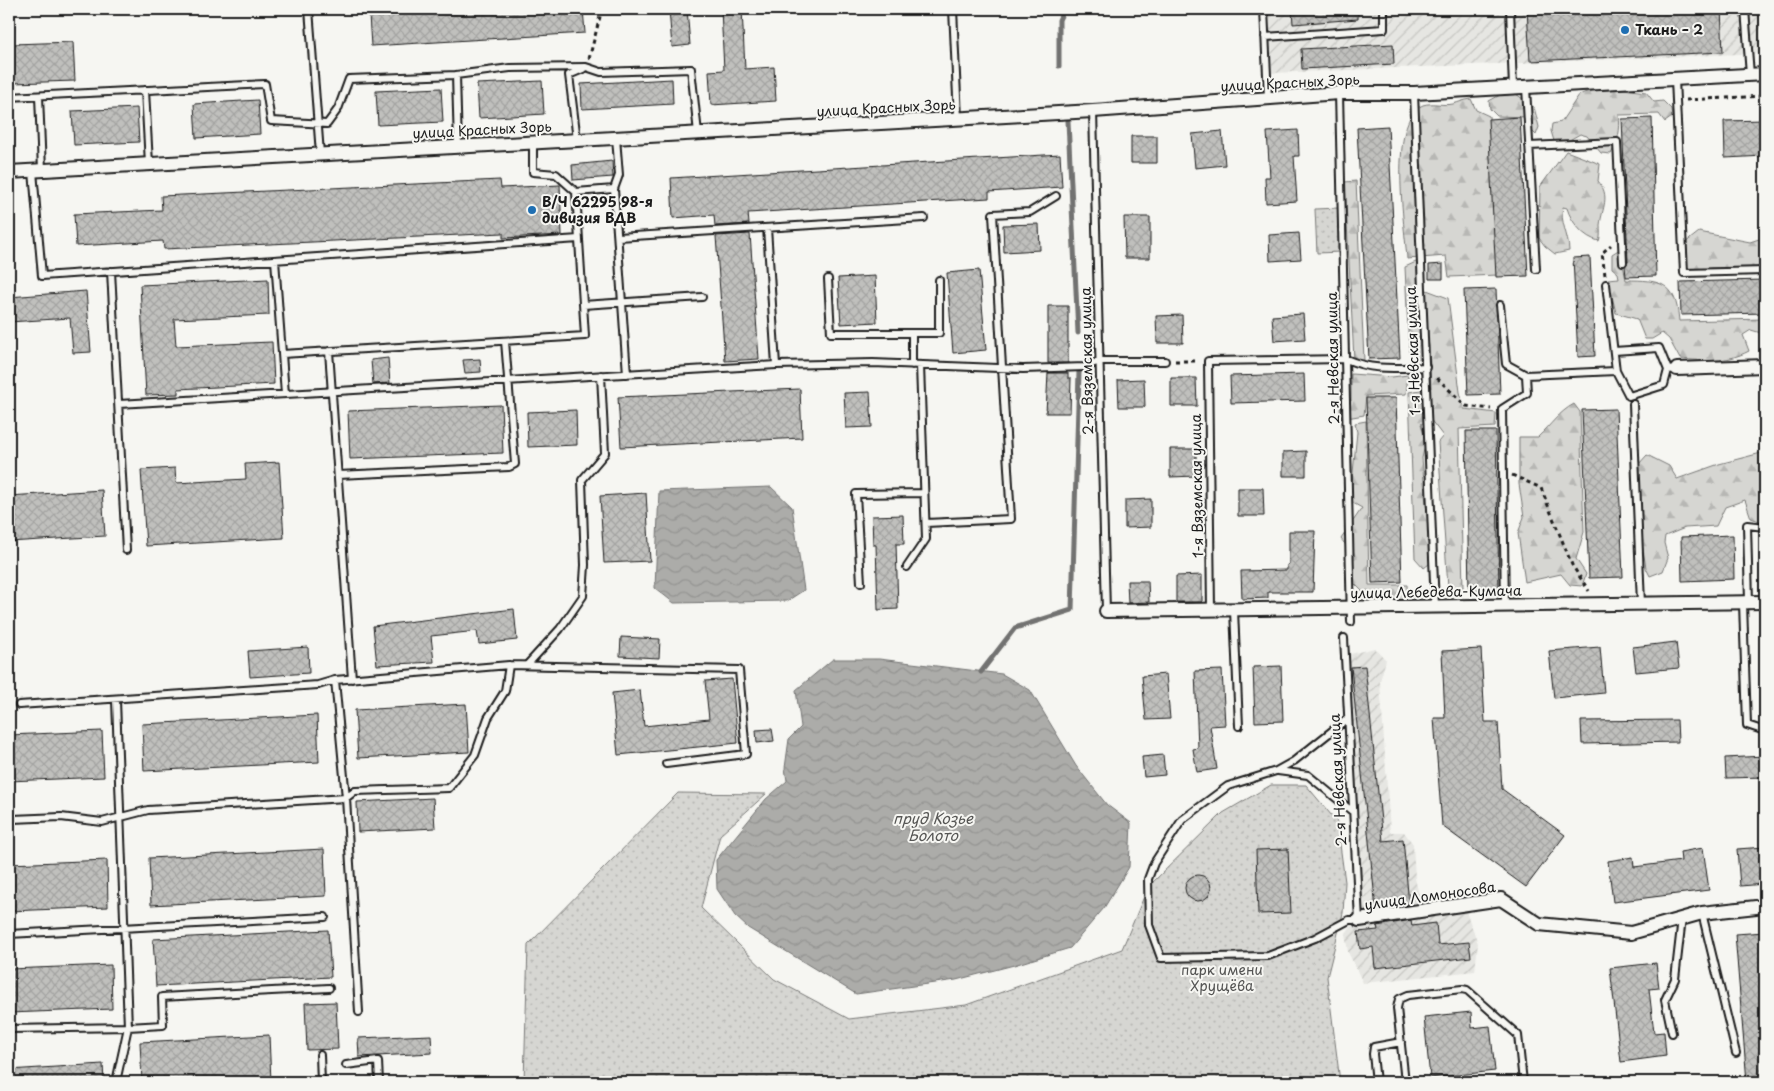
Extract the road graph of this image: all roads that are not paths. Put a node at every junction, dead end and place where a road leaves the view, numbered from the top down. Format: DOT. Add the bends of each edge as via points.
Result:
graph roads {
  1 [pos="309,9"];
  2 [pos="953,9"];
  3 [pos="1264,9"];
  4 [pos="1384,9"];
  5 [pos="1510,9"];
  6 [pos="1745,9"];
  7 [pos="1265,37"];
  8 [pos="586,67"];
  9 [pos="1750,74"];
  10 [pos="1765,74"];
  11 [pos="456,75"];
  12 [pos="1675,79"];
  13 [pos="1520,88"];
  14 [pos="145,90"];
  15 [pos="1339,93"];
  16 [pos="1414,93"];
  17 [pos="39,96"];
  18 [pos="9,97"];
  19 [pos="1268,98"];
  20 [pos="1094,111"];
  21 [pos="958,118"];
  22 [pos="318,124"];
  23 [pos="698,133"];
  24 [pos="616,138"];
  25 [pos="577,140"];
  26 [pos="533,142"];
  27 [pos="1529,146"];
  28 [pos="458,147"];
  29 [pos="320,154"];
  30 [pos="149,164"];
  31 [pos="38,170"];
  32 [pos="9,172"];
  33 [pos="614,189"];
  34 [pos="576,192"];
  35 [pos="1056,196"];
  36 [pos="924,218"];
  37 [pos="767,228"];
  38 [pos="618,237"];
  39 [pos="579,240"];
  40 [pos="275,260"];
  41 [pos="1623,262"];
  42 [pos="1536,269"];
  43 [pos="1765,271"];
  44 [pos="111,272"];
  45 [pos="828,279"];
  46 [pos="939,280"];
  47 [pos="1606,284"];
  48 [pos="702,297"];
  49 [pos="622,302"];
  50 [pos="583,305"];
  51 [pos="1500,305"];
  52 [pos="912,333"];
  53 [pos="505,341"];
  54 [pos="329,351"];
  55 [pos="1614,351"];
  56 [pos="282,354"];
  57 [pos="1346,358"];
  58 [pos="1099,361"];
  59 [pos="1165,361"];
  60 [pos="912,364"];
  61 [pos="776,365"];
  62 [pos="920,365"];
  63 [pos="1765,366"];
  64 [pos="1426,367"];
  65 [pos="1003,368"];
  66 [pos="1673,369"];
  67 [pos="1616,371"];
  68 [pos="627,374"];
  69 [pos="1526,375"];
  70 [pos="601,376"];
  71 [pos="508,381"];
  72 [pos="332,392"];
  73 [pos="285,394"];
  74 [pos="119,404"];
  75 [pos="1633,404"];
  76 [pos="338,475"];
  77 [pos="924,492"];
  78 [pos="926,523"];
  79 [pos="1765,527"];
  80 [pos="126,550"];
  81 [pos="907,567"];
  82 [pos="861,583"];
  83 [pos="1746,602"];
  84 [pos="1765,602"];
  85 [pos="1641,604"];
  86 [pos="1504,606"];
  87 [pos="1435,607"];
  88 [pos="1350,608"];
  89 [pos="1211,610"];
  90 [pos="1234,610"];
  91 [pos="1106,611"];
  92 [pos="1351,622"];
  93 [pos="1344,638"];
  94 [pos="510,665"];
  95 [pos="527,665"];
  96 [pos="352,679"];
  97 [pos="335,680"];
  98 [pos="116,700"];
  99 [pos="19,705"];
  100 [pos="1347,718"];
  101 [pos="1239,726"];
  102 [pos="1765,731"];
  103 [pos="666,764"];
  104 [pos="1276,771"];
  105 [pos="346,798"];
  106 [pos="1352,812"];
  107 [pos="120,817"];
  108 [pos="12,819"];
  109 [pos="1765,906"];
  110 [pos="1702,912"];
  111 [pos="325,917"];
  112 [pos="1682,918"];
  113 [pos="1358,920"];
  114 [pos="124,926"];
  115 [pos="9,934"];
  116 [pos="329,988"];
  117 [pos="359,1012"];
  118 [pos="128,1027"];
  119 [pos="9,1029"];
  120 [pos="1672,1034"];
  121 [pos="1401,1042"];
  122 [pos="1736,1053"];
  123 [pos="320,1055"];
  124 [pos="346,1065"];
  125 [pos="116,1082"];
  126 [pos="321,1082"];
  127 [pos="379,1082"];
  128 [pos="1376,1082"];
  129 [pos="1405,1082"];
  130 [pos="1523,1082"];
  1 -- 22 [label="lane"];
  2 -- 21 [label="lane"];
  3 -- 7 [label="lane"];
  4 -- 7 [label="lane" via="1384,29"];
  5 -- 13 [label="lane"];
  6 -- 9 [label="lane"];
  7 -- 19 [label="lane"];
  8 -- 11 [label="lane" via="510,68"];
  8 -- 23 [label="lane" via="601,72 691,69"];
  8 -- 25 [label="lane" via="569,74"];
  9 -- 10 [label="street, улица Красных Зорь"];
  9 -- 12 [label="street, улица Красных Зорь"];
  11 -- 22 [label="lane" via="349,79 338,109 327,124"];
  11 -- 28 [label="lane"];
  12 -- 13 [label="street, улица Красных Зорь"];
  12 -- 43 [label="lane" via="1684,273"];
  13 -- 16 [label="street, улица Красных Зорь"];
  13 -- 27 [label="lane"];
  14 -- 17 [label="lane"];
  14 -- 22 [label="lane" via="265,84 271,121"];
  14 -- 30 [label="lane"];
  15 -- 16 [label="street, улица Красных Зорь"];
  15 -- 19 [label="street, улица Красных Зорь"];
  15 -- 57 [label="lane, 2-я Невская улица"];
  16 -- 64 [label="lane, 1-я Невская улица"];
  17 -- 18 [label="lane"];
  17 -- 31 [label="lane"];
  19 -- 20 [label="street, улица Красных Зорь"];
  20 -- 21 [label="street, улица Красных Зорь"];
  20 -- 58 [label="lane, 2-я Вяземская улица"];
  21 -- 23 [label="street, улица Красных Зорь"];
  22 -- 29 [label="lane"];
  23 -- 24 [label="street, улица Красных Зорь"];
  24 -- 25 [label="street, улица Красных Зорь"];
  24 -- 33 [label="lane" via="619,175"];
  25 -- 26 [label="street, улица Красных Зорь"];
  26 -- 28 [label="street, улица Красных Зорь"];
  26 -- 34 [label="lane" via="533,172 556,174"];
  27 -- 41 [label="lane" via="1617,142"];
  27 -- 42 [label="lane"];
  28 -- 29 [label="street, улица Красных Зорь"];
  29 -- 30 [label="street, улица Красных Зорь"];
  30 -- 31 [label="street, улица Красных Зорь"];
  31 -- 32 [label="street, улица Красных Зорь"];
  31 -- 44 [label="lane" via="42,276"];
  33 -- 34 [label="lane"];
  33 -- 38 [label="lane"];
  34 -- 39 [label="lane"];
  35 -- 65 [label="lane" via="1030,212 993,214"];
  36 -- 37 [label="lane"];
  37 -- 38 [label="lane"];
  37 -- 61 [label="lane"];
  38 -- 49 [label="lane"];
  39 -- 40 [label="lane"];
  39 -- 50 [label="lane"];
  40 -- 44 [label="lane"];
  40 -- 56 [label="lane"];
  44 -- 74 [label="lane"];
  45 -- 52 [label="lane" via="831,333"];
  46 -- 52 [label="lane" via="939,333"];
  47 -- 55 [label="lane"];
  48 -- 49 [label="lane"];
  49 -- 50 [label="lane"];
  49 -- 68 [label="lane"];
  50 -- 53 [label="lane" via="585,336"];
  51 -- 69 [label="lane" via="1506,364"];
  52 -- 60 [label="lane"];
  53 -- 54 [label="lane"];
  53 -- 71 [label="lane"];
  54 -- 56 [label="lane"];
  54 -- 72 [label="lane"];
  55 -- 66 [label="lane" via="1659,348"];
  55 -- 67 [label="lane"];
  56 -- 73 [label="lane"];
  57 -- 64 [label="lane" via="1375,368"];
  57 -- 88 [label="lane, 2-я Невская улица"];
  57 -- 89 [label="lane, 1-я Вяземская улица" via="1208,361"];
  58 -- 59 [label="lane"];
  58 -- 65 [label="lane" via="1085,367"];
  58 -- 91 [label="lane, 2-я Вяземская улица"];
  60 -- 61 [label="lane"];
  60 -- 62 [label="lane"];
  61 -- 68 [label="lane"];
  62 -- 65 [label="lane"];
  62 -- 77 [label="lane"];
  63 -- 66 [label="street"];
  64 -- 87 [label="lane, 1-я Невская улица"];
  65 -- 78 [label="lane" via="1011,519"];
  66 -- 67 [label="lane" via="1664,385 1629,396"];
  67 -- 69 [label="lane"];
  68 -- 70 [label="lane"];
  69 -- 86 [label="lane" via="1527,393 1502,409"];
  70 -- 71 [label="lane"];
  70 -- 95 [label="lane" via="606,453 582,480 583,596 560,629"];
  71 -- 72 [label="lane"];
  71 -- 76 [label="lane" via="515,464 509,467"];
  72 -- 73 [label="lane"];
  72 -- 76 [label="lane"];
  73 -- 74 [label="lane"];
  74 -- 80 [label="lane"];
  75 -- 85 [label="lane"];
  76 -- 96 [label="lane"];
  77 -- 78 [label="lane"];
  77 -- 82 [label="lane" via="856,494"];
  78 -- 81 [label="lane" via="926,539"];
  79 -- 83 [label="lane" via="1747,525"];
  83 -- 84 [label="street, улица Лебедева-Кумача"];
  83 -- 85 [label="street, улица Лебедева-Кумача"];
  83 -- 102 [label="lane" via="1747,725"];
  85 -- 86 [label="street, улица Лебедева-Кумача"];
  86 -- 87 [label="street, улица Лебедева-Кумача"];
  87 -- 88 [label="street, улица Лебедева-Кумача"];
  88 -- 90 [label="street, улица Лебедева-Кумача"];
  88 -- 92 [label="lane, 2-я Невская улица"];
  89 -- 90 [label="street, улица Лебедева-Кумача"];
  89 -- 91 [label="street, улица Лебедева-Кумача"];
  90 -- 101 [label="lane"];
  93 -- 100 [label="lane, 2-я Невская улица"];
  94 -- 95 [label="lane"];
  94 -- 96 [label="lane"];
  94 -- 105 [label="lane" via="504,691 488,718 474,755 449,788 355,790"];
  95 -- 103 [label="lane" via="739,670 746,754"];
  96 -- 97 [label="lane"];
  97 -- 98 [label="lane" via="318,685"];
  97 -- 105 [label="lane"];
  98 -- 99 [label="lane"];
  98 -- 107 [label="lane"];
  100 -- 104 [label="lane" via="1294,761"];
  100 -- 106 [label="lane, 2-я Невская улица"];
  104 -- 106 [label="lane" via="1308,775"];
  104 -- 113 [label="lane" via="1228,786 1182,820 1154,863 1148,879 1149,925 1161,958 1268,956 1315,938 1349,920"];
  105 -- 107 [label="lane" via="148,810"];
  105 -- 117 [label="lane"];
  106 -- 113 [label="lane, 2-я Невская улица"];
  107 -- 108 [label="lane" via="102,822 61,817"];
  107 -- 114 [label="lane"];
  109 -- 110 [label="street, улица Ломоносова"];
  110 -- 112 [label="street, улица Ломоносова"];
  110 -- 122 [label="lane"];
  111 -- 114 [label="lane"];
  112 -- 113 [label="street, улица Ломоносова" via="1631,933 1539,924 1501,899"];
  112 -- 120 [label="lane" via="1675,979 1665,1000"];
  114 -- 115 [label="lane"];
  114 -- 118 [label="lane"];
  116 -- 118 [label="lane" via="162,996 163,1025"];
  118 -- 119 [label="lane"];
  118 -- 125 [label="lane"];
  121 -- 128 [label="lane" via="1374,1047"];
  121 -- 129 [label="lane"];
  121 -- 130 [label="lane" via="1398,1003 1403,996 1465,990 1518,1034"];
  123 -- 126 [label="lane"];
  124 -- 127 [label="lane" via="378,1060"];
}
